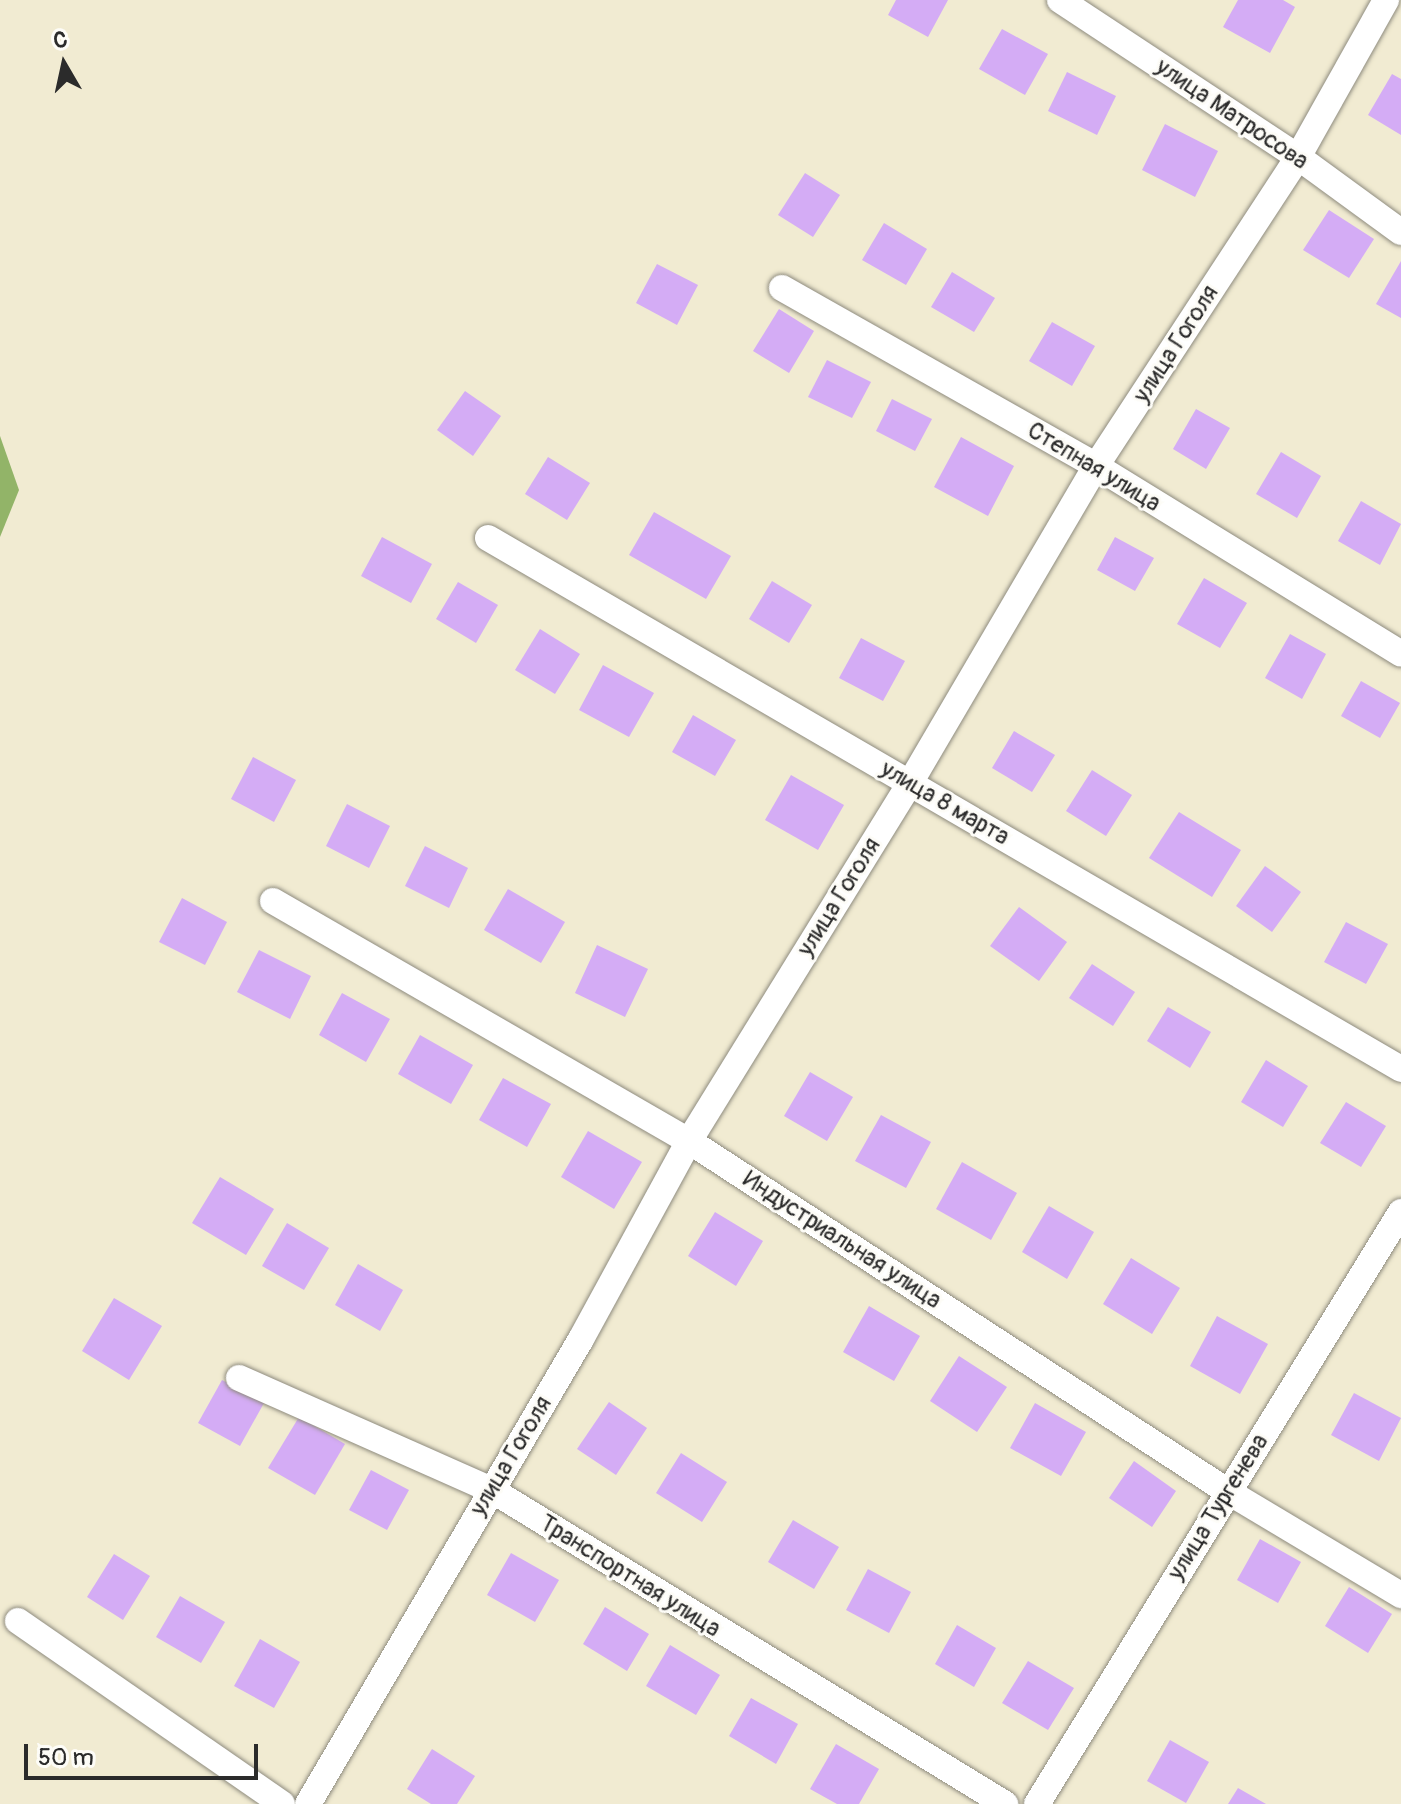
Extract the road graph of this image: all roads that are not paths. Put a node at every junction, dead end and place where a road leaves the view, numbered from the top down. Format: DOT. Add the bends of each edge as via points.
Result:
graph roads {
  1 [pos="1060,0"];
  2 [pos="1386,0"];
  3 [pos="1298,157"];
  4 [pos="1401,232"];
  5 [pos="782,288"];
  6 [pos="1096,466"];
  7 [pos="488,538"];
  8 [pos="1401,654"];
  9 [pos="910,783"];
  10 [pos="273,901"];
  11 [pos="1401,1069"];
  12 [pos="689,1141"];
  13 [pos="1401,1212"];
  14 [pos="239,1378"];
  15 [pos="490,1489"];
  16 [pos="1227,1491"];
  17 [pos="1401,1595"];
  18 [pos="18,1621"];
  19 [pos="282,1804"];
  20 [pos="308,1804"];
  21 [pos="1005,1804"];
  22 [pos="1037,1804"];
  1 -- 3 [label="street, улица Матросова"];
  2 -- 3 [label="street, улица Гоголя"];
  3 -- 4 [label="street, улица Матросова"];
  3 -- 6 [label="street, улица Гоголя"];
  5 -- 6 [label="street, Степная улица"];
  6 -- 8 [label="street, Степная улица"];
  6 -- 9 [label="street, улица Гоголя"];
  7 -- 9 [label="street, улица 8 марта"];
  9 -- 11 [label="street, улица 8 марта"];
  9 -- 12 [label="street, улица Гоголя"];
  10 -- 12 [label="street, Индустриальная улица"];
  12 -- 15 [label="street, улица Гоголя" via="581,1339"];
  12 -- 16 [label="street, Индустриальная улица"];
  13 -- 16 [label="street, улица Тургенева"];
  14 -- 15 [label="street, Транспортная улица"];
  15 -- 20 [label="street, улица Гоголя"];
  15 -- 21 [label="street, Транспортная улица"];
  16 -- 17 [label="street, Индустриальная улица"];
  16 -- 22 [label="street, улица Тургенева"];
  18 -- 19 [label="street"];
}
